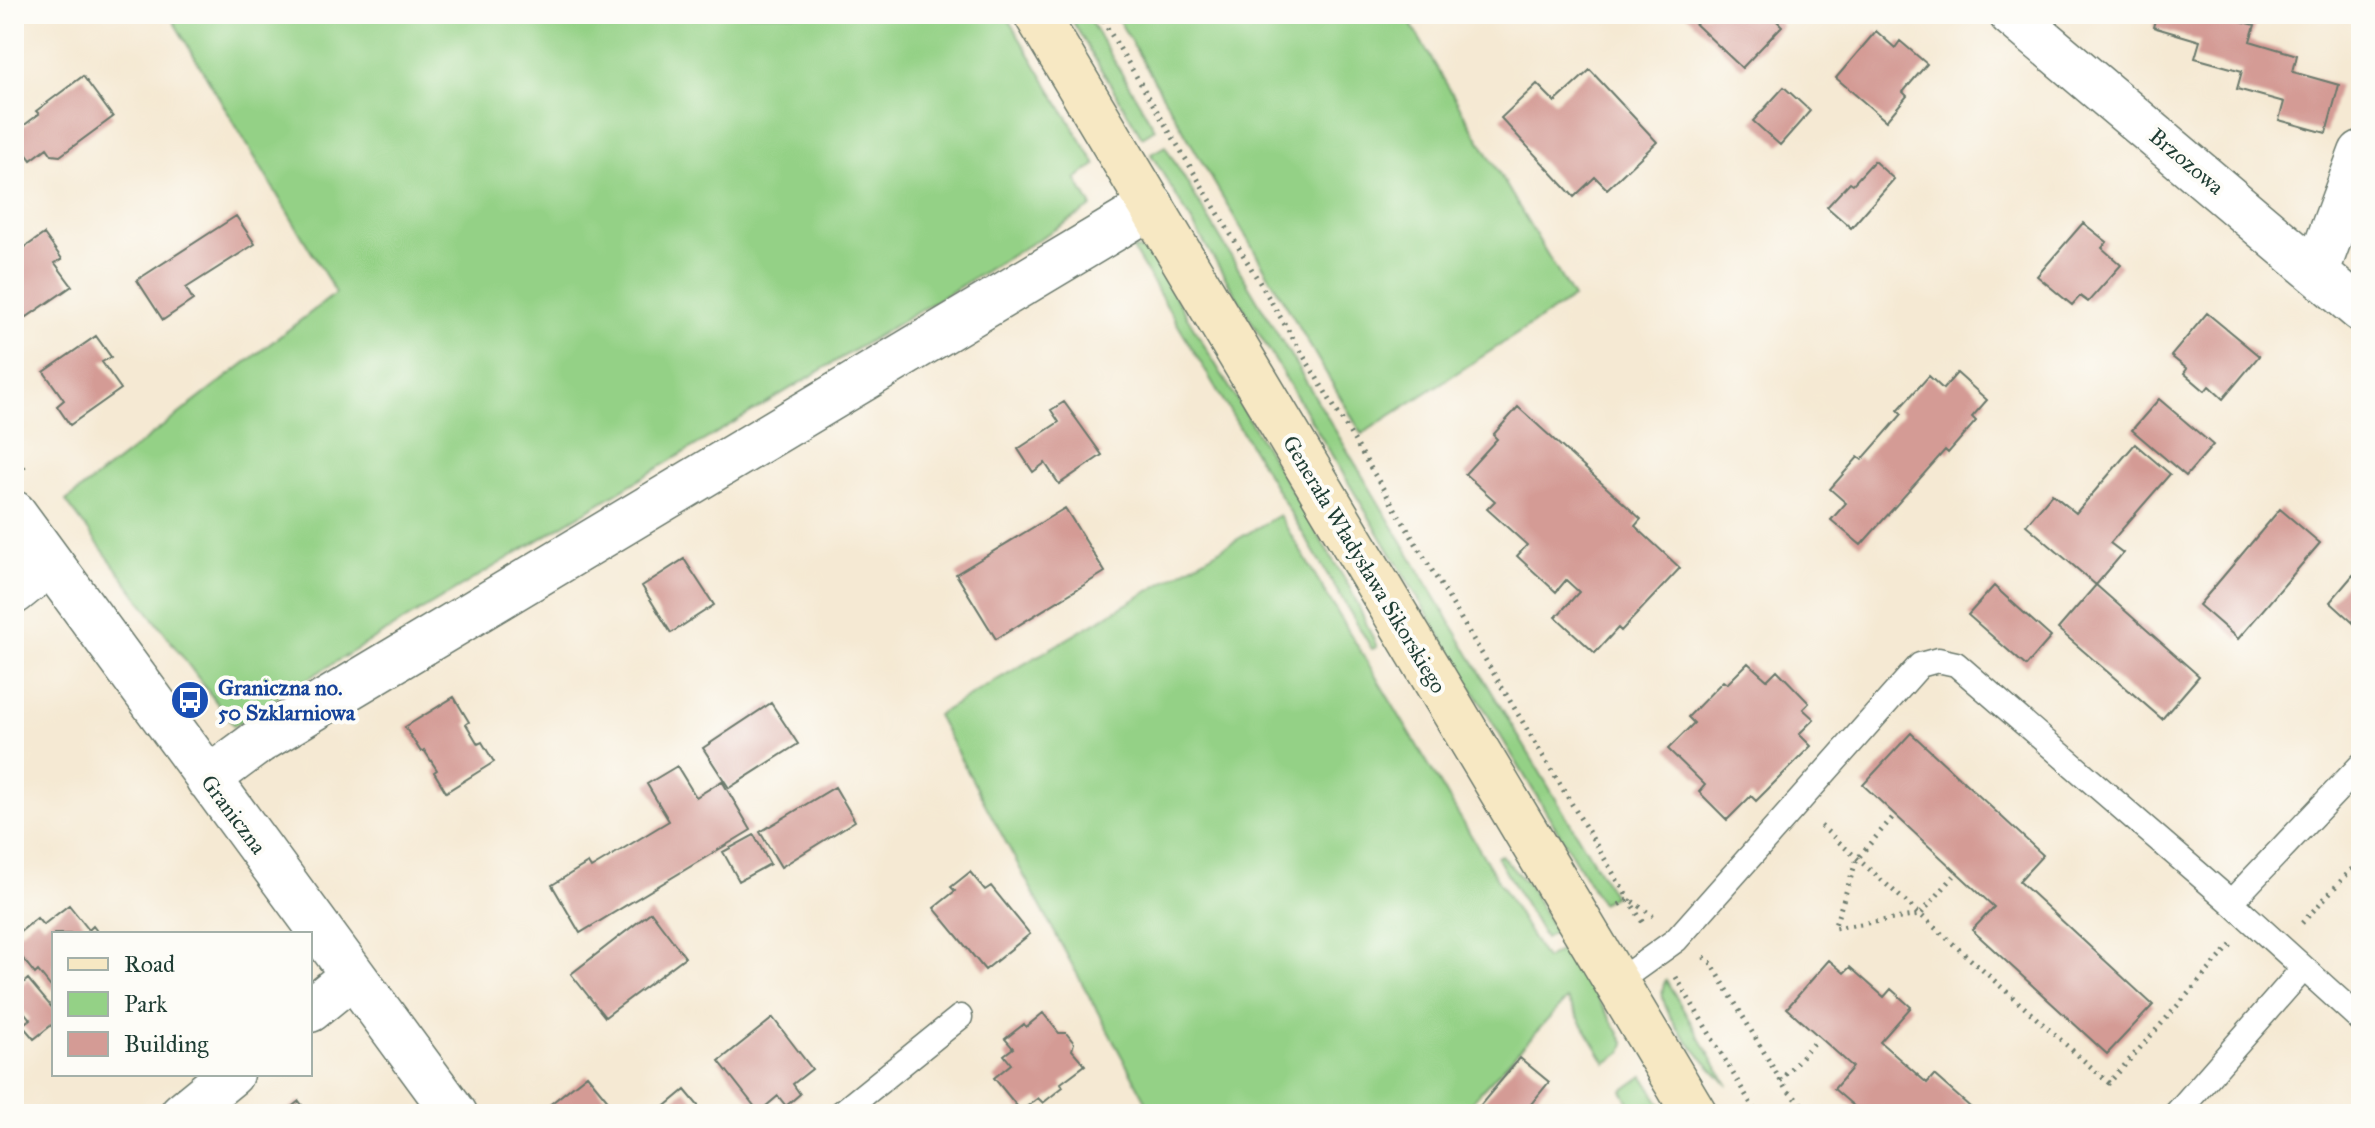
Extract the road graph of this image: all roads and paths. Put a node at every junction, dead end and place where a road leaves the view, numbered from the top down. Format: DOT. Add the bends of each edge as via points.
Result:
graph roads {
  1 [pos="1036,14"];
  2 [pos="1099,14"];
  3 [pos="2011,14"];
  4 [pos="2361,153"];
  5 [pos="1152,206"];
  6 [pos="2317,271"];
  7 [pos="2361,310"];
  8 [pos="14,513"];
  9 [pos="50,563"];
  10 [pos="14,592"];
  11 [pos="2361,765"];
  12 [pos="208,779"];
  13 [pos="1796,805"];
  14 [pos="1892,818"];
  15 [pos="1857,859"];
  16 [pos="2361,859"];
  17 [pos="1954,876"];
  18 [pos="1629,899"];
  19 [pos="2231,902"];
  20 [pos="1920,915"];
  21 [pos="1644,924"];
  22 [pos="2299,926"];
  23 [pos="1681,935"];
  24 [pos="2237,937"];
  25 [pos="1671,967"];
  26 [pos="2303,969"];
  27 [pos="353,975"];
  28 [pos="1616,983"];
  29 [pos="312,1008"];
  30 [pos="960,1017"];
  31 [pos="2361,1020"];
  32 [pos="1815,1041"];
  33 [pos="229,1076"];
  34 [pos="1780,1081"];
  35 [pos="182,1114"];
  36 [pos="455,1114"];
  37 [pos="840,1114"];
  38 [pos="1695,1114"];
  39 [pos="1757,1114"];
  40 [pos="1812,1114"];
  41 [pos="2176,1114"];
  1 -- 5 [label="street, Generała Władysława Sikorskiego"];
  2 -- 18 [label="path"];
  3 -- 6 [label="street, Brzozowa"];
  4 -- 6 [label="street"];
  5 -- 12 [label="street" via="258,742"];
  5 -- 28 [label="street, Generała Władysława Sikorskiego"];
  6 -- 7 [label="street, Brzozowa"];
  8 -- 9 [label="street, Graniczna"];
  9 -- 10 [label="street"];
  9 -- 12 [label="street, Graniczna"];
  11 -- 19 [label="lane"];
  12 -- 27 [label="street, Graniczna"];
  13 -- 15 [label="path"];
  13 -- 19 [label="lane" via="1920,665 1938,660 1956,664"];
  13 -- 23 [label="lane"];
  14 -- 15 [label="path"];
  15 -- 20 [label="path"];
  15 -- 20 [label="path" via="1834,928"];
  16 -- 22 [label="path"];
  17 -- 20 [label="path"];
  18 -- 21 [label="path"];
  18 -- 23 [label="path"];
  19 -- 26 [label="lane"];
  20 -- 24 [label="path" via="2109,1083"];
  23 -- 28 [label="lane"];
  23 -- 34 [label="path" via="1712,964"];
  25 -- 39 [label="path"];
  26 -- 31 [label="lane"];
  26 -- 41 [label="lane"];
  27 -- 29 [label="street"];
  27 -- 36 [label="street, Graniczna"];
  28 -- 38 [label="street, Generała Władysława Sikorskiego"];
  30 -- 37 [label="lane"];
  32 -- 34 [label="path"];
  33 -- 35 [label="street"];
  34 -- 40 [label="path"];
}
